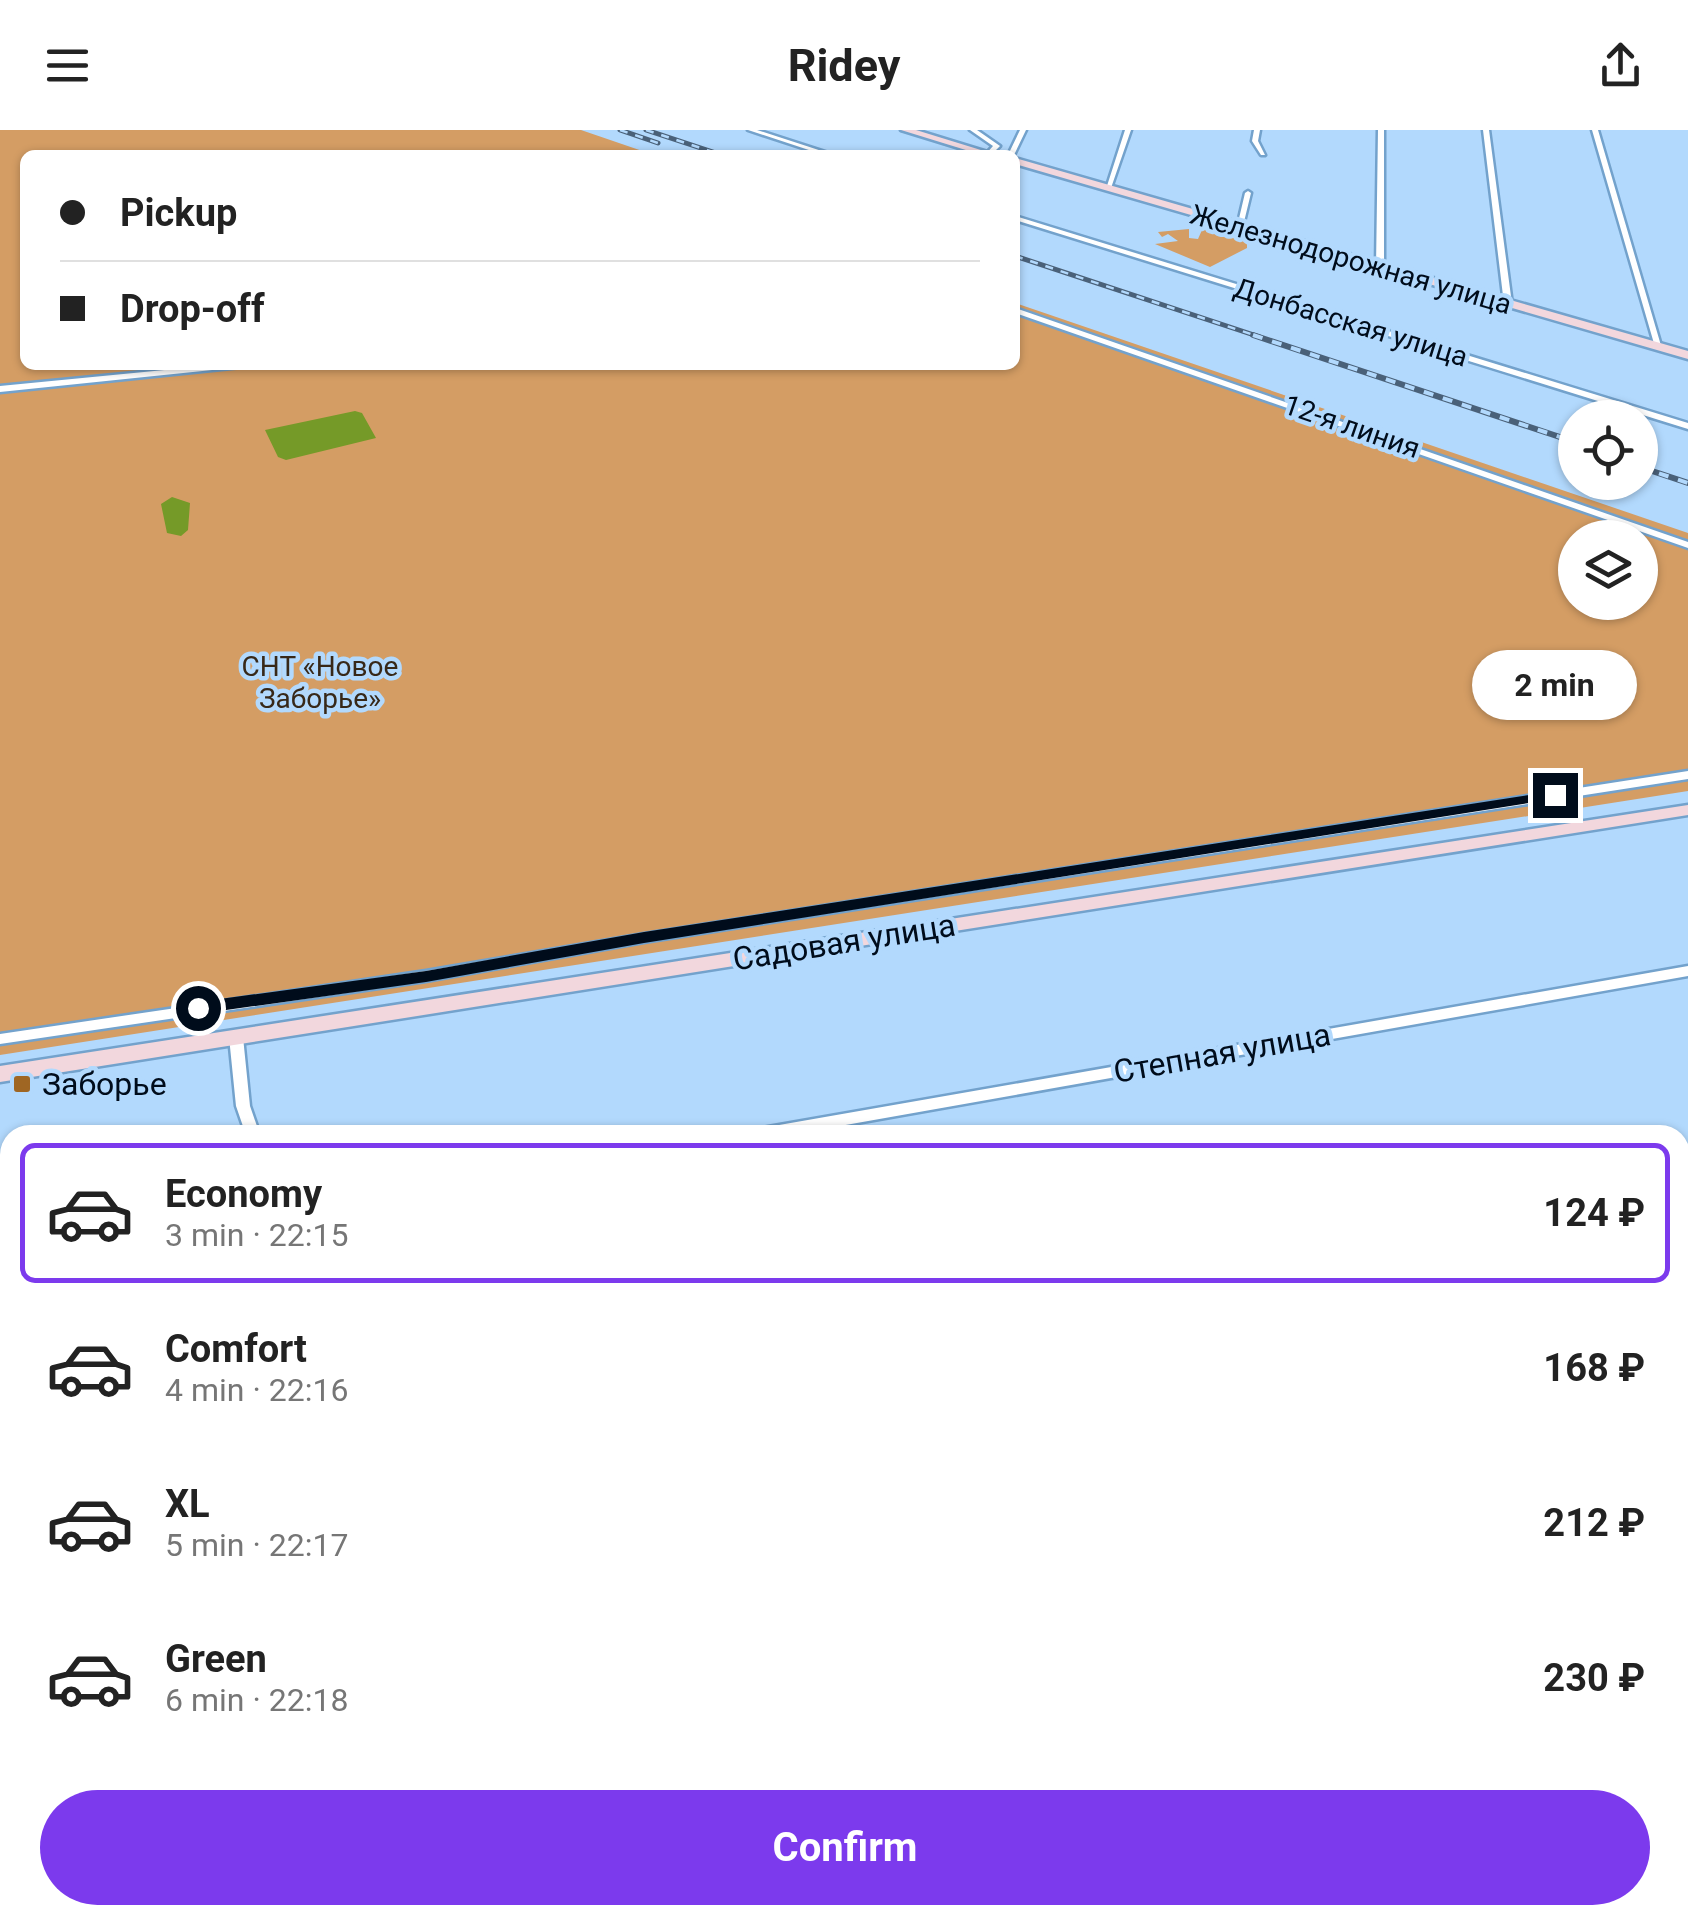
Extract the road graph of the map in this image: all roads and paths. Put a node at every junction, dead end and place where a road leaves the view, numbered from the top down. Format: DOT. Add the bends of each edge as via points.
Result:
graph roads {
  1 [pos="751,130"];
  2 [pos="906,130"];
  3 [pos="973,130"];
  4 [pos="1128,130"];
  5 [pos="1256,130"];
  6 [pos="1381,130"];
  7 [pos="1486,130"];
  8 [pos="1595,130"];
  9 [pos="816,150"];
  10 [pos="976,150"];
  11 [pos="991,150"];
  12 [pos="1263,154"];
  13 [pos="1020,157"];
  14 [pos="1108,188"];
  15 [pos="1248,193"];
  16 [pos="1020,220"];
  17 [pos="1239,226"];
  18 [pos="1380,267"];
  19 [pos="1508,304"];
  20 [pos="1020,312"];
  21 [pos="1658,347"];
  22 [pos="1688,355"];
  23 [pos="191,370"];
  24 [pos="0,389"];
  25 [pos="1688,426"];
  26 [pos="1688,545"];
  27 [pos="1688,775"];
  28 [pos="1688,810"];
  29 [pos="1688,971"];
  30 [pos="236,1038"];
  31 [pos="0,1039"];
  32 [pos="0,1074"];
  33 [pos="249,1125"];
  34 [pos="814,1125"];
  1 -- 9 [label="street"];
  2 -- 10 [label="main road"];
  3 -- 11 [label="street"];
  4 -- 14 [label="street"];
  5 -- 12 [label="street"];
  6 -- 18 [label="street"];
  7 -- 19 [label="street"];
  8 -- 21 [label="street"];
  13 -- 14 [label="main road, Железнодорожная улица"];
  14 -- 17 [label="main road, Железнодорожная улица"];
  15 -- 17 [label="street"];
  16 -- 25 [label="street, Донбасская улица"];
  17 -- 18 [label="main road, Железнодорожная улица"];
  18 -- 19 [label="main road, Железнодорожная улица"];
  19 -- 21 [label="main road, Железнодорожная улица"];
  20 -- 26 [label="street, 12-я линия"];
  21 -- 22 [label="main road, Железнодорожная улица"];
  23 -- 24 [label="street"];
  27 -- 31 [label="street"];
  28 -- 30 [label="main road, Садовая улица"];
  29 -- 34 [label="street, Степная улица"];
  30 -- 32 [label="main road, Садовая улица"];
  30 -- 33 [label="street"];
}
